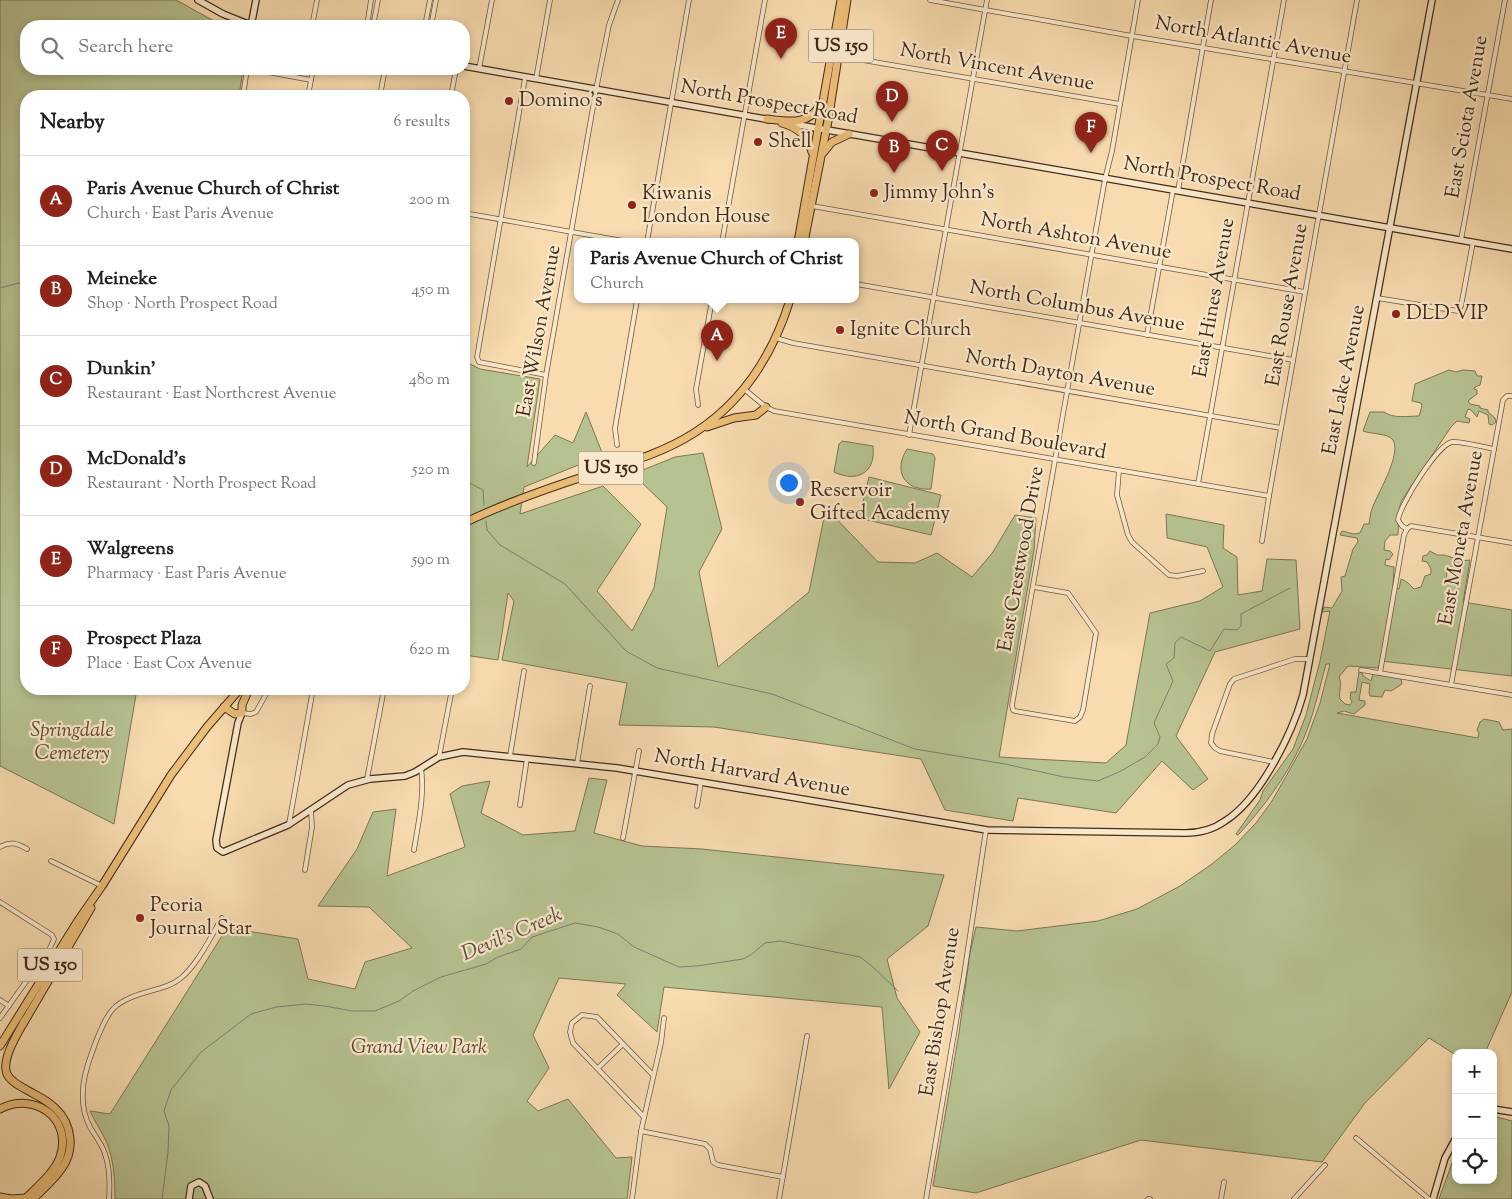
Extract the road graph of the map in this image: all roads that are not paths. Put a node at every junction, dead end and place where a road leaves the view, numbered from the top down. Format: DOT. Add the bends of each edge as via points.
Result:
graph roads {
  1 [pos="198,0"];
  2 [pos="256,0"];
  3 [pos="317,0"];
  4 [pos="372,0"];
  5 [pos="378,0"];
  6 [pos="430,0"];
  7 [pos="436,0"];
  8 [pos="492,0"];
  9 [pos="550,0"];
  10 [pos="618,0"];
  11 [pos="689,0"];
  12 [pos="765,0"];
  13 [pos="841,0"];
  14 [pos="847,0"];
  15 [pos="930,0"];
  16 [pos="987,0"];
  17 [pos="1138,0"];
  18 [pos="1211,0"];
  19 [pos="1284,0"];
  20 [pos="1357,0"];
  21 [pos="1432,0"];
  22 [pos="1504,0"];
  23 [pos="985,9"];
  24 [pos="238,20"];
  25 [pos="253,20"];
  26 [pos="313,20"];
  27 [pos="368,20"];
  28 [pos="374,20"];
  29 [pos="426,20"];
  30 [pos="432,20"];
  31 [pos="1132,36"];
  32 [pos="1203,47"];
  33 [pos="839,56"];
  34 [pos="1273,59"];
  35 [pos="829,64"];
  36 [pos="470,67"];
  37 [pos="479,69"];
  38 [pos="1344,71"];
  39 [pos="246,75"];
  40 [pos="284,75"];
  41 [pos="312,75"];
  42 [pos="384,75"];
  43 [pos="455,75"];
  44 [pos="525,78"];
  45 [pos="311,80"];
  46 [pos="536,80"];
  47 [pos="974,80"];
  48 [pos="1417,83"];
  49 [pos="244,90"];
  50 [pos="309,90"];
  51 [pos="381,90"];
  52 [pos="452,90"];
  53 [pos="596,90"];
  54 [pos="1487,95"];
  55 [pos="1512,99"];
  56 [pos="671,103"];
  57 [pos="1120,104"];
  58 [pos="744,116"];
  59 [pos="767,119"];
  60 [pos="777,121"];
  61 [pos="817,128"];
  62 [pos="826,130"];
  63 [pos="849,134"];
  64 [pos="960,154"];
  65 [pos="822,155"];
  66 [pos="811,164"];
  67 [pos="1106,179"];
  68 [pos="1175,191"];
  69 [pos="1248,202"];
  70 [pos="812,206"];
  71 [pos="470,214"];
  72 [pos="1319,215"];
  73 [pos="501,220"];
  74 [pos="1390,228"];
  75 [pos="946,230"];
  76 [pos="572,232"];
  77 [pos="606,238"];
  78 [pos="647,238"];
  79 [pos="723,238"];
  80 [pos="799,238"];
  81 [pos="805,238"];
  82 [pos="1461,240"];
  83 [pos="1474,242"];
  84 [pos="1512,248"];
  85 [pos="1091,254"];
  86 [pos="1159,266"];
  87 [pos="1235,279"];
  88 [pos="859,285"];
  89 [pos="1305,292"];
  90 [pos="934,298"];
  91 [pos="1377,298"];
  92 [pos="635,303"];
  93 [pos="711,303"];
  94 [pos="789,303"];
  95 [pos="1079,323"];
  96 [pos="1147,335"];
  97 [pos="776,338"];
  98 [pos="1222,347"];
  99 [pos="1293,360"];
  100 [pos="922,366"];
  101 [pos="546,375"];
  102 [pos="744,389"];
  103 [pos="1067,390"];
  104 [pos="1512,396"];
  105 [pos="698,405"];
  106 [pos="766,407"];
  107 [pos="1210,416"];
  108 [pos="1281,428"];
  109 [pos="695,432"];
  110 [pos="910,435"];
  111 [pos="617,445"];
  112 [pos="1494,448"];
  113 [pos="1054,459"];
  114 [pos="534,462"];
  115 [pos="1119,470"];
  116 [pos="1198,484"];
  117 [pos="1269,496"];
  118 [pos="470,520"];
  119 [pos="1407,529"];
  120 [pos="1478,538"];
  121 [pos="1262,541"];
  122 [pos="1512,543"];
  123 [pos="1203,572"];
  124 [pos="1034,587"];
  125 [pos="1309,659"];
  126 [pos="1361,670"];
  127 [pos="524,671"];
  128 [pos="1380,673"];
  129 [pos="1451,685"];
  130 [pos="590,686"];
  131 [pos="235,695"];
  132 [pos="246,695"];
  133 [pos="266,695"];
  134 [pos="312,695"];
  135 [pos="383,695"];
  136 [pos="451,695"];
  137 [pos="1512,695"];
  138 [pos="224,707"];
  139 [pos="238,713"];
  140 [pos="238,723"];
  141 [pos="639,751"];
  142 [pos="510,756"];
  143 [pos="439,757"];
  144 [pos="527,758"];
  145 [pos="1274,762"];
  146 [pos="576,764"];
  147 [pos="421,768"];
  148 [pos="634,771"];
  149 [pos="367,779"];
  150 [pos="701,782"];
  151 [pos="520,805"];
  152 [pos="697,806"];
  153 [pos="311,810"];
  154 [pos="288,825"];
  155 [pos="986,830"];
  156 [pos="623,838"];
  157 [pos="0,847"];
  158 [pos="27,849"];
  159 [pos="414,850"];
  160 [pos="51,861"];
  161 [pos="305,870"];
  162 [pos="102,886"];
  163 [pos="0,902"];
  164 [pos="222,918"];
  165 [pos="0,1000"];
  166 [pos="8,1006"];
  167 [pos="0,1018"];
  168 [pos="17,1018"];
  169 [pos="664,1018"];
  170 [pos="25,1020"];
  171 [pos="807,1036"];
  172 [pos="0,1042"];
  173 [pos="623,1044"];
  174 [pos="0,1046"];
  175 [pos="0,1063"];
  176 [pos="598,1068"];
  177 [pos="654,1075"];
  178 [pos="0,1109"];
  179 [pos="1497,1110"];
  180 [pos="1512,1112"];
  181 [pos="644,1118"];
  182 [pos="641,1132"];
  183 [pos="1356,1138"];
  184 [pos="1455,1139"];
  185 [pos="1324,1165"];
  186 [pos="783,1177"];
  187 [pos="1224,1182"];
  188 [pos="0,1197"];
  189 [pos="30,1199"];
  190 [pos="109,1199"];
  191 [pos="189,1199"];
  192 [pos="210,1199"];
  193 [pos="632,1199"];
  194 [pos="779,1199"];
  195 [pos="926,1199"];
  196 [pos="1221,1199"];
  197 [pos="1294,1199"];
  198 [pos="1431,1199"];
  1 -- 24 [label="street"];
  2 -- 25 [label="street"];
  3 -- 26 [label="street"];
  4 -- 27 [label="street"];
  5 -- 28 [label="street"];
  6 -- 29 [label="street"];
  7 -- 30 [label="street"];
  8 -- 37 [label="street"];
  9 -- 46 [label="street"];
  10 -- 53 [label="street, East Wilson Avenue" via="609,26"];
  11 -- 56 [label="street"];
  12 -- 58 [label="street"];
  13 -- 35 [label="highway, US 150"];
  14 -- 33 [label="highway, US 150"];
  15 -- 23 [label="street, North Atlantic Avenue"];
  16 -- 23 [label="street"];
  17 -- 31 [label="street, East Crestwood Drive"];
  18 -- 32 [label="street"];
  19 -- 34 [label="street, East Hines Avenue"];
  20 -- 38 [label="street, East Rouse Avenue"];
  21 -- 48 [label="street, East Lake Avenue"];
  22 -- 54 [label="street, East Sciota Avenue"];
  23 -- 31 [label="street, North Atlantic Avenue"];
  23 -- 47 [label="street"];
  31 -- 32 [label="street, North Atlantic Avenue"];
  31 -- 57 [label="street, East Crestwood Drive"];
  32 -- 34 [label="street, North Atlantic Avenue"];
  32 -- 68 [label="street"];
  33 -- 47 [label="street, North Vincent Avenue"];
  33 -- 62 [label="highway, US 150"];
  34 -- 38 [label="street, North Atlantic Avenue"];
  34 -- 69 [label="street, East Hines Avenue"];
  35 -- 59 [label="highway" via="820,103 813,114 801,121"];
  35 -- 61 [label="highway, US 150"];
  36 -- 37 [label="street, North Prospect Road"];
  37 -- 44 [label="street, North Prospect Road"];
  38 -- 48 [label="street, North Atlantic Avenue"];
  38 -- 72 [label="street, East Rouse Avenue"];
  39 -- 49 [label="street"];
  40 -- 45 [label="street"];
  41 -- 45 [label="street"];
  42 -- 51 [label="street"];
  43 -- 52 [label="street"];
  44 -- 46 [label="street, North Prospect Road"];
  44 -- 73 [label="street"];
  45 -- 50 [label="street"];
  46 -- 53 [label="street, North Prospect Road"];
  47 -- 57 [label="street, North Vincent Avenue"];
  47 -- 64 [label="street"];
  48 -- 54 [label="street, North Atlantic Avenue"];
  48 -- 74 [label="street, East Lake Avenue"];
  53 -- 56 [label="street, North Prospect Road"];
  53 -- 76 [label="street, East Wilson Avenue"];
  54 -- 55 [label="street, North Atlantic Avenue"];
  54 -- 82 [label="street, East Sciota Avenue"];
  56 -- 58 [label="street, North Prospect Road"];
  56 -- 78 [label="street"];
  57 -- 67 [label="street, East Crestwood Drive"];
  58 -- 59 [label="street, North Prospect Road"];
  58 -- 79 [label="street"];
  59 -- 60 [label="street, North Prospect Road"];
  60 -- 61 [label="street, North Prospect Road"];
  60 -- 66 [label="highway" via="792,126 806,138 812,150"];
  61 -- 62 [label="street, North Prospect Road"];
  61 -- 66 [label="highway, US 150"];
  62 -- 63 [label="street, North Prospect Road"];
  62 -- 65 [label="highway, US 150"];
  63 -- 64 [label="street, North Prospect Road"];
  63 -- 65 [label="highway" via="832,142"];
  64 -- 67 [label="street, North Prospect Road"];
  64 -- 75 [label="street"];
  65 -- 70 [label="highway, US 150"];
  66 -- 80 [label="highway, US 150"];
  67 -- 68 [label="street, North Prospect Road"];
  67 -- 85 [label="street, East Crestwood Drive"];
  68 -- 69 [label="street, North Prospect Road"];
  68 -- 86 [label="street"];
  69 -- 72 [label="street, North Prospect Road"];
  69 -- 87 [label="street, East Hines Avenue"];
  70 -- 75 [label="street, North Ashton Avenue"];
  70 -- 81 [label="highway, US 150"];
  71 -- 73 [label="street"];
  72 -- 74 [label="street, North Prospect Road"];
  72 -- 89 [label="street, East Rouse Avenue"];
  73 -- 76 [label="street"];
  73 -- 101 [label="street" via="477,359"];
  74 -- 82 [label="street, North Prospect Road"];
  74 -- 91 [label="street, East Lake Avenue"];
  75 -- 85 [label="street, North Ashton Avenue"];
  75 -- 90 [label="street"];
  76 -- 77 [label="street"];
  76 -- 101 [label="street, East Wilson Avenue"];
  82 -- 83 [label="street, North Prospect Road"];
  83 -- 84 [label="street, North Prospect Road"];
  83 -- 91 [label="street" via="1458,311"];
  85 -- 86 [label="street, North Ashton Avenue"];
  85 -- 95 [label="street, East Crestwood Drive"];
  86 -- 87 [label="street, North Ashton Avenue"];
  86 -- 96 [label="street"];
  87 -- 89 [label="street, North Ashton Avenue"];
  87 -- 98 [label="street, East Hines Avenue"];
  88 -- 90 [label="street, North Columbus Avenue"];
  89 -- 99 [label="street, East Rouse Avenue"];
  90 -- 95 [label="street, North Columbus Avenue"];
  90 -- 100 [label="street"];
  91 -- 125 [label="street, East Lake Avenue"];
  92 -- 111 [label="street" via="614,428"];
  93 -- 105 [label="street" via="696,389"];
  94 -- 97 [label="highway, US 150"];
  95 -- 96 [label="street, North Columbus Avenue"];
  95 -- 103 [label="street, East Crestwood Drive"];
  96 -- 98 [label="street, North Columbus Avenue"];
  97 -- 100 [label="street, North Dayton Avenue"];
  97 -- 102 [label="highway, US 150"];
  98 -- 99 [label="street, North Columbus Avenue"];
  98 -- 107 [label="street, East Hines Avenue"];
  99 -- 108 [label="street, East Rouse Avenue"];
  100 -- 103 [label="street, North Dayton Avenue"];
  100 -- 110 [label="street"];
  101 -- 114 [label="street, East Wilson Avenue"];
  102 -- 106 [label="street, North Grand Boulevard"];
  102 -- 109 [label="highway, US 150" via="723,411"];
  103 -- 107 [label="street, North Dayton Avenue"];
  103 -- 113 [label="street, East Crestwood Drive"];
  104 -- 112 [label="street, East Moneta Avenue" via="1503,400"];
  106 -- 109 [label="highway" via="756,416 731,418"];
  106 -- 110 [label="street, North Grand Boulevard"];
  107 -- 108 [label="street, North Dayton Avenue"];
  107 -- 116 [label="street, East Hines Avenue"];
  108 -- 117 [label="street, East Rouse Avenue"];
  109 -- 118 [label="highway, US 150" via="658,452 532,494"];
  110 -- 113 [label="street, North Grand Boulevard"];
  112 -- 119 [label="street" via="1454,442 1441,448 1401,508 1398,520"];
  112 -- 120 [label="street, East Moneta Avenue"];
  113 -- 115 [label="street, North Grand Boulevard"];
  113 -- 124 [label="street, East Crestwood Drive"];
  115 -- 116 [label="street, North Grand Boulevard"];
  115 -- 123 [label="street" via="1118,496 1131,540 1169,574"];
  116 -- 117 [label="street, North Grand Boulevard"];
  117 -- 121 [label="street, East Rouse Avenue"];
  119 -- 120 [label="street" via="1411,526"];
  119 -- 128 [label="street"];
  120 -- 122 [label="street"];
  120 -- 129 [label="street, East Moneta Avenue"];
  124 -- 124 [label="street, East Crestwood Drive" via="1070,595 1095,630 1096,641 1083,710 1078,719 1072,721 1014,711 1012,708"];
  125 -- 145 [label="street, East Lake Avenue" via="1298,709"];
  125 -- 145 [label="street" via="1295,659 1234,679 1214,729 1210,741 1218,750"];
  126 -- 128 [label="street"];
  127 -- 142 [label="street"];
  128 -- 129 [label="street"];
  129 -- 137 [label="street"];
  130 -- 146 [label="street"];
  131 -- 138 [label="highway, US 150"];
  132 -- 139 [label="highway"];
  133 -- 139 [label="street" via="256,712"];
  134 -- 154 [label="street"];
  135 -- 149 [label="street"];
  136 -- 143 [label="street"];
  138 -- 139 [label="highway"];
  138 -- 162 [label="highway, US 150" via="171,776"];
  139 -- 140 [label="highway"];
  140 -- 154 [label="street, North Harvard Avenue" via="216,840 218,849 228,851"];
  141 -- 148 [label="street"];
  142 -- 143 [label="street, North Harvard Avenue" via="463,752"];
  142 -- 144 [label="street, North Harvard Avenue"];
  143 -- 147 [label="street, North Harvard Avenue"];
  144 -- 146 [label="street, North Harvard Avenue"];
  144 -- 151 [label="street"];
  145 -- 155 [label="street, North Harvard Avenue" via="1236,812 1223,823 1198,832"];
  146 -- 148 [label="street, North Harvard Avenue"];
  147 -- 149 [label="street, North Harvard Avenue" via="402,776"];
  147 -- 159 [label="street" via="421,801"];
  148 -- 150 [label="street, North Harvard Avenue"];
  148 -- 156 [label="street"];
  149 -- 153 [label="street, North Harvard Avenue" via="343,788"];
  150 -- 152 [label="street"];
  150 -- 155 [label="street, North Harvard Avenue"];
  153 -- 154 [label="street, North Harvard Avenue"];
  153 -- 161 [label="street" via="312,827"];
  155 -- 195 [label="street, East Bishop Avenue"];
  157 -- 158 [label="street" via="10,843"];
  160 -- 162 [label="street"];
  162 -- 168 [label="highway, US 150"];
  162 -- 170 [label="highway, US 150"];
  163 -- 166 [label="street" via="53,937 50,948"];
  164 -- 190 [label="street" via="181,978 126,999 114,1008 102,1027 83,1090 84,1112 105,1153"];
  165 -- 166 [label="street"];
  166 -- 167 [label="street"];
  168 -- 172 [label="highway"];
  168 -- 174 [label="highway, US 150"];
  169 -- 177 [label="street"];
  170 -- 175 [label="highway, US 150"];
  170 -- 189 [label="highway" via="10,1050 6,1073 11,1080 56,1109 70,1137 65,1164"];
  171 -- 186 [label="street"];
  173 -- 176 [label="street"];
  173 -- 176 [label="street" via="597,1016 586,1015 576,1019 570,1028 572,1040"];
  173 -- 177 [label="street"];
  176 -- 181 [label="street"];
  177 -- 181 [label="street"];
  178 -- 189 [label="highway" via="15,1103 33,1104 52,1115 61,1129 59,1160"];
  179 -- 180 [label="street"];
  181 -- 182 [label="street"];
  182 -- 186 [label="street" via="704,1144 709,1147 716,1164"];
  182 -- 193 [label="street"];
  183 -- 198 [label="street"];
  184 -- 198 [label="street" via="1442,1165"];
  185 -- 197 [label="street"];
  186 -- 194 [label="street"];
  187 -- 196 [label="street"];
  188 -- 189 [label="highway"];
  191 -- 192 [label="street" via="191,1186 199,1182 205,1186"];
}
